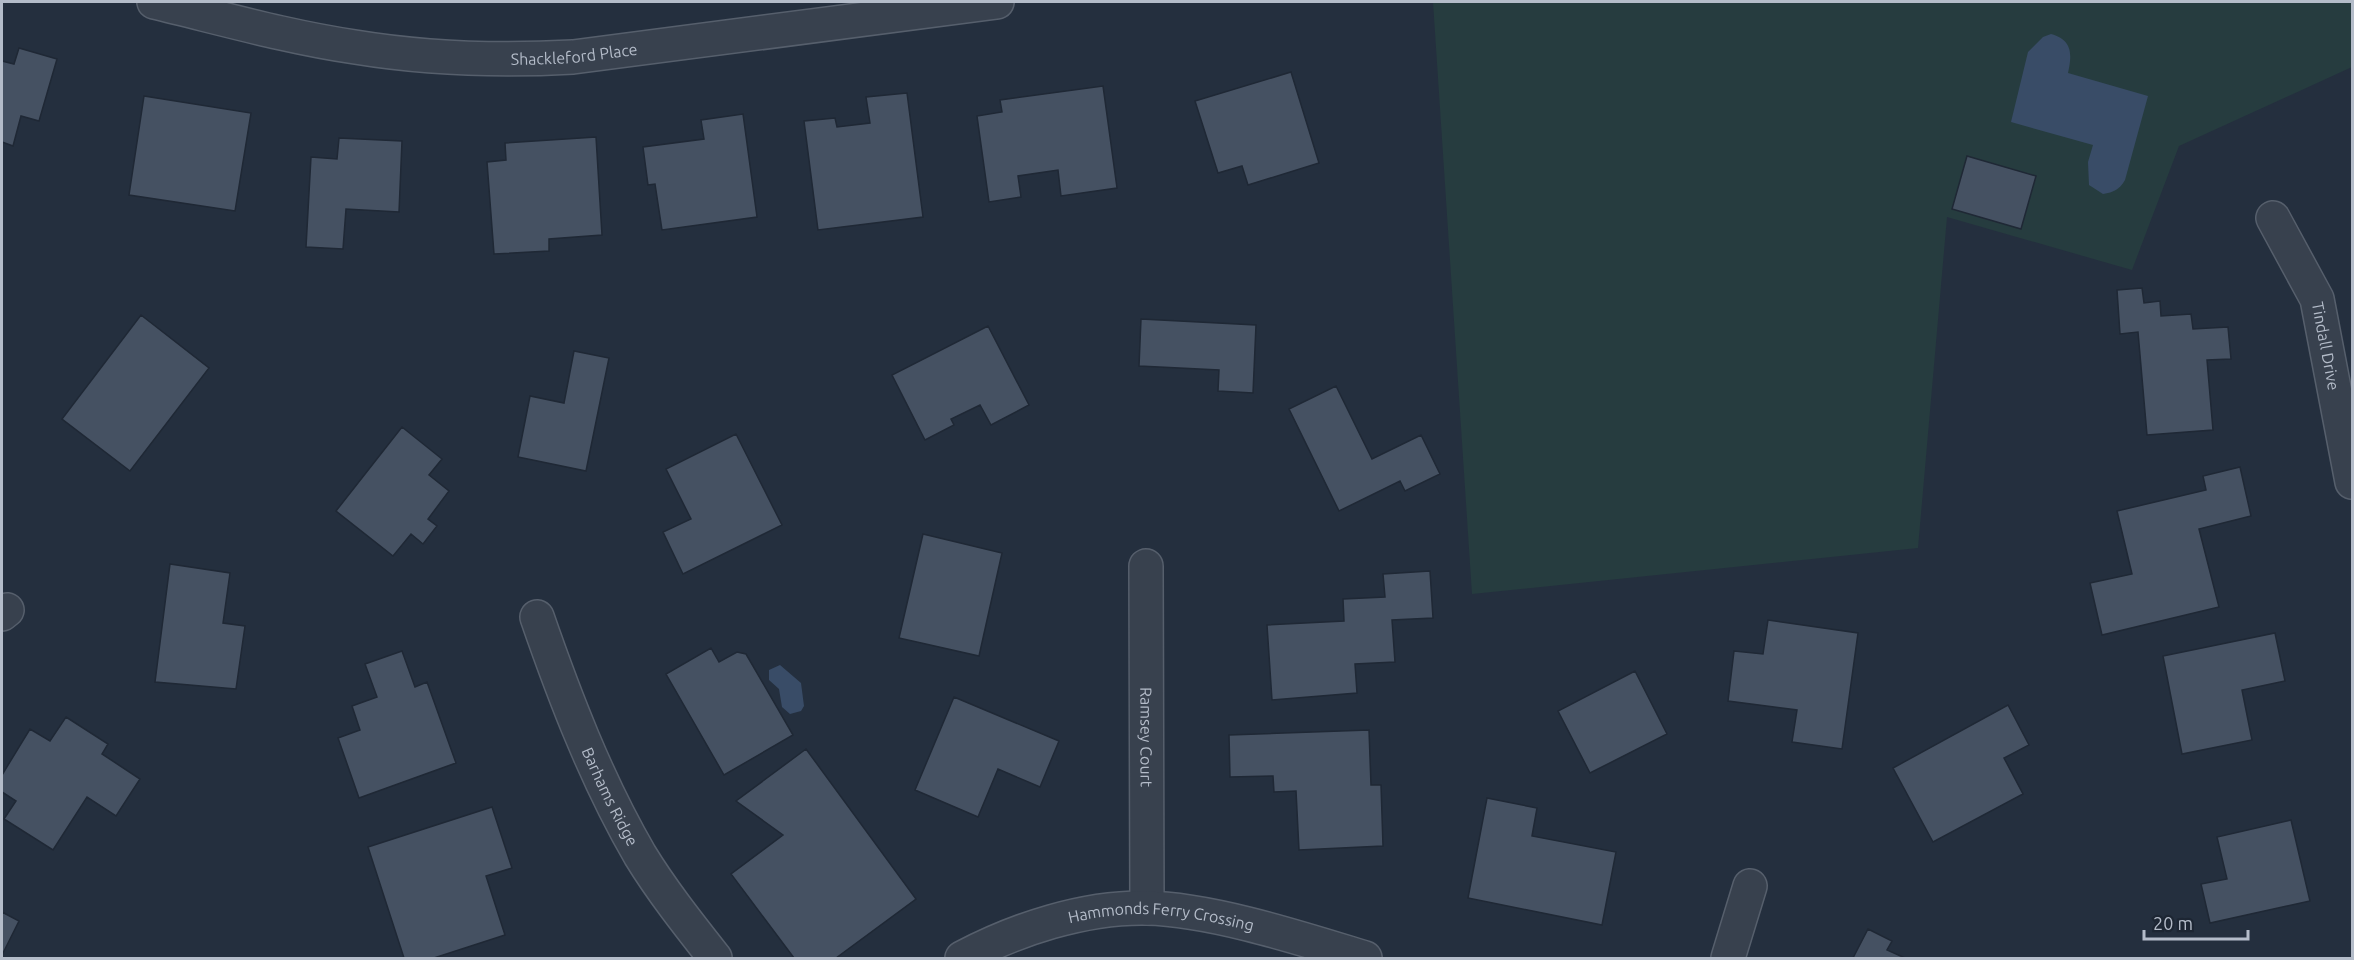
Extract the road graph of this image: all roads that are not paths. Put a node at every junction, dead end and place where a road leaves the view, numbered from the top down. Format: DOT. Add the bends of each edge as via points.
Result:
graph roads {
  1 [pos="154,2"];
  2 [pos="997,2"];
  3 [pos="2273,218"];
  4 [pos="2352,482"];
  5 [pos="1146,566"];
  6 [pos="537,617"];
  7 [pos="1750,886"];
  8 [pos="1147,908"];
  9 [pos="715,958"];
  10 [pos="962,958"];
  11 [pos="1365,958"];
  12 [pos="1728,958"];
  1 -- 2 [label="street, Shackleford Place" via="355,47 463,59 514,60 596,54"];
  3 -- 4 [label="street, Tindall Drive" via="2317,299"];
  5 -- 8 [label="street, Ramsey Court"];
  6 -- 9 [label="street, Barhams Ridge" via="567,701 618,815 641,857"];
  7 -- 12 [label="street"];
  8 -- 10 [label="street, Hammonds Ferry Crossing" via="1068,918"];
  8 -- 11 [label="street, Hammonds Ferry Crossing" via="1258,928"];
}
